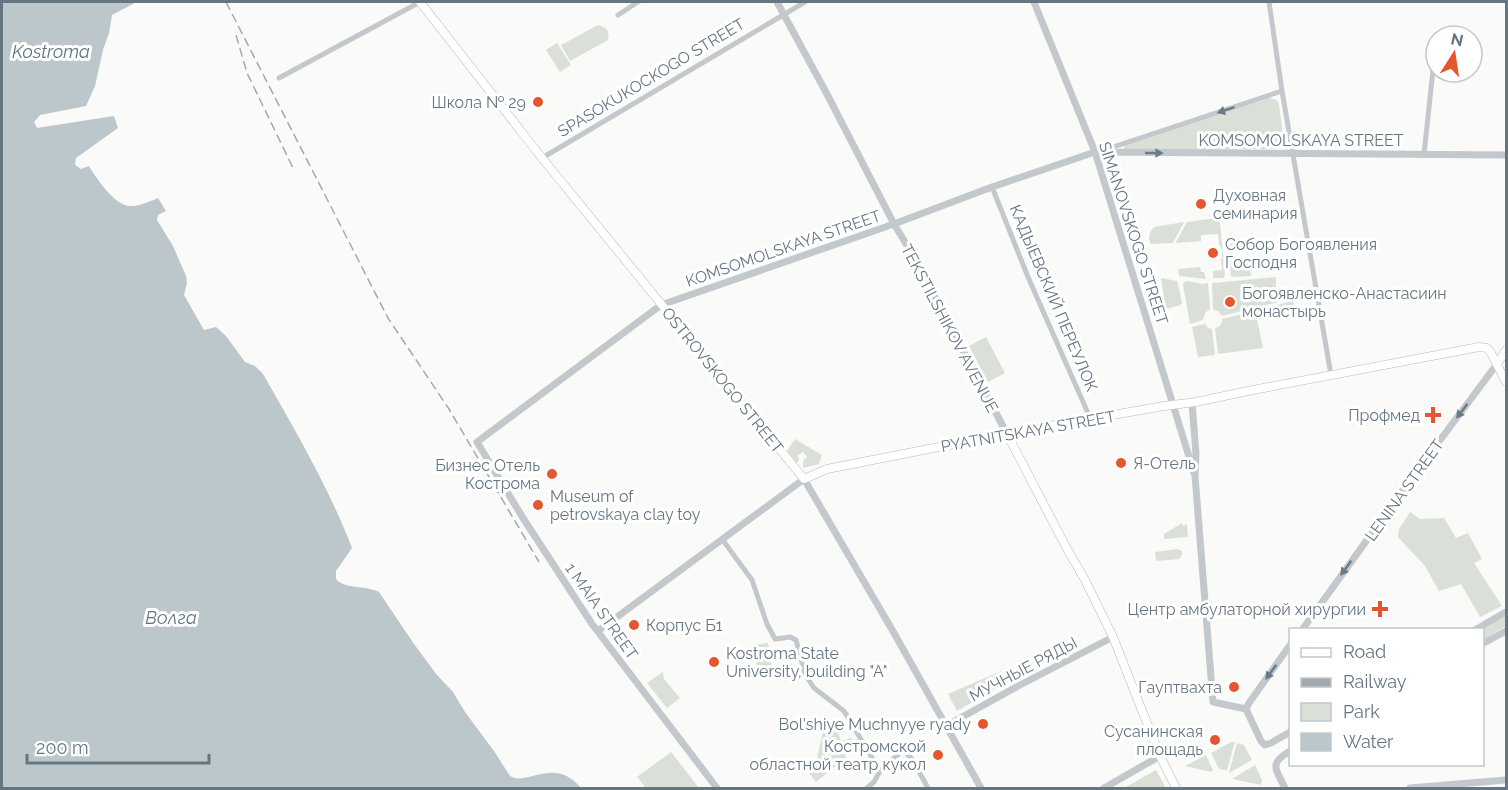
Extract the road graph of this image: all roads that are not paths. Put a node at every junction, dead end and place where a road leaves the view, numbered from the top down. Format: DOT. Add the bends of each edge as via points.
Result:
graph roads {
  1 [pos="420,2"];
  2 [pos="638,2"];
  3 [pos="777,2"];
  4 [pos="805,2"];
  5 [pos="1034,2"];
  6 [pos="1269,2"];
  7 [pos="783,13"];
  8 [pos="618,15"];
  9 [pos="279,78"];
  10 [pos="1431,84"];
  11 [pos="1281,91"];
  12 [pos="1095,152"];
  13 [pos="1292,153"];
  14 [pos="1424,154"];
  15 [pos="1506,155"];
  16 [pos="542,158"];
  17 [pos="992,187"];
  18 [pos="894,224"];
  19 [pos="662,305"];
  20 [pos="1506,350"];
  21 [pos="1497,364"];
  22 [pos="1331,375"];
  23 [pos="1506,382"];
  24 [pos="1192,403"];
  25 [pos="1174,405"];
  26 [pos="1091,420"];
  27 [pos="1007,434"];
  28 [pos="477,442"];
  29 [pos="1195,476"];
  30 [pos="804,479"];
  31 [pos="722,539"];
  32 [pos="1506,612"];
  33 [pos="1303,628"];
  34 [pos="1478,628"];
  35 [pos="598,631"];
  36 [pos="1506,631"];
  37 [pos="1113,637"];
  38 [pos="1484,643"];
  39 [pos="1289,646"];
  40 [pos="1246,709"];
  41 [pos="946,726"];
  42 [pos="1289,733"];
  43 [pos="1289,752"];
  44 [pos="1160,756"];
  45 [pos="880,771"];
  46 [pos="1506,780"];
  47 [pos="717,789"];
  48 [pos="867,789"];
  49 [pos="928,789"];
  50 [pos="981,789"];
  51 [pos="1104,789"];
  52 [pos="1176,789"];
  53 [pos="1285,789"];
  54 [pos="1410,789"];
  1 -- 9 [label="street"];
  1 -- 16 [label="main road, OSTROVSKOGO STREET"];
  2 -- 8 [label="street"];
  3 -- 7 [label="street, TEKSTILSHIKOV AVENUE"];
  4 -- 7 [label="street, SPASOKUKOСKOGO STREET"];
  5 -- 12 [label="street, SIMANOVSKOGO STREET"];
  6 -- 11 [label="street"];
  7 -- 16 [label="street, SPASOKUKOСKOGO STREET"];
  7 -- 18 [label="street, TEKSTILSHIKOV AVENUE"];
  10 -- 14 [label="street"];
  11 -- 12 [label="street, KOMSOMOLSKAYA STREET, one-way"];
  11 -- 13 [label="street"];
  12 -- 13 [label="street, KOMSOMOLSKAYA STREET, one-way"];
  12 -- 17 [label="street, KOMSOMOLSKAYA STREET"];
  12 -- 25 [label="street, SIMANOVSKOGO STREET"];
  13 -- 14 [label="street, KOMSOMOLSKAYA STREET"];
  13 -- 22 [label="street"];
  14 -- 15 [label="street, KOMSOMOLSKAYA STREET"];
  16 -- 19 [label="main road, OSTROVSKOGO STREET"];
  17 -- 18 [label="street, KOMSOMOLSKAYA STREET"];
  17 -- 26 [label="street, КАДЫЕВСКИЙ ПЕРЕУЛОК"];
  18 -- 19 [label="street, KOMSOMOLSKAYA STREET"];
  18 -- 27 [label="street, TEKSTILSHIKOV AVENUE"];
  19 -- 28 [label="street, KOMSOMOLSKAYA STREET"];
  19 -- 30 [label="main road, OSTROVSKOGO STREET"];
  20 -- 21 [label="main road, LENINA STREET"];
  21 -- 22 [label="main road, PYATNITSKAYA STREET" via="1487,348 1479,347"];
  21 -- 23 [label="main road"];
  21 -- 33 [label="street, LENINA STREET, one-way"];
  22 -- 24 [label="main road, PYATNITSKAYA STREET"];
  24 -- 25 [label="main road, PYATNITSKAYA STREET"];
  24 -- 29 [label="street, SIMANOVSKOGO STREET"];
  25 -- 26 [label="main road, PYATNITSKAYA STREET"];
  25 -- 29 [label="street, SIMANOVSKOGO STREET"];
  26 -- 27 [label="main road, PYATNITSKAYA STREET"];
  27 -- 30 [label="main road, PYATNITSKAYA STREET" via="826,469"];
  27 -- 37 [label="main road, TEKSTILSHIKOV AVENUE"];
  28 -- 35 [label="street, 1 MAIA STREET"];
  29 -- 40 [label="street, SIMANOVSKOGO STREET" via="1213,702"];
  30 -- 31 [label="street, PYATNITSKAYA STREET"];
  30 -- 41 [label="street, OSTROVSKOGO STREET"];
  31 -- 35 [label="street, PYATNITSKAYA STREET"];
  31 -- 45 [label="street" via="752,580 775,639 796,640 805,674 814,688 843,711"];
  32 -- 34 [label="street"];
  35 -- 47 [label="street, 1 MAIA STREET"];
  36 -- 38 [label="street"];
  37 -- 41 [label="street, МУЧНЫЕ РЯДЫ"];
  37 -- 44 [label="main road, TEKSTILSHIKOV AVENUE"];
  39 -- 40 [label="street, one-way"];
  40 -- 42 [label="street" via="1265,745"];
  41 -- 50 [label="street, OSTROVSKOGO STREET"];
  43 -- 53 [label="street" via="1276,762"];
  44 -- 51 [label="street"];
  44 -- 52 [label="main road, TEKSTILSHIKOV AVENUE"];
  45 -- 48 [label="street"];
  45 -- 49 [label="street" via="903,750"];
  46 -- 54 [label="street"];
}
